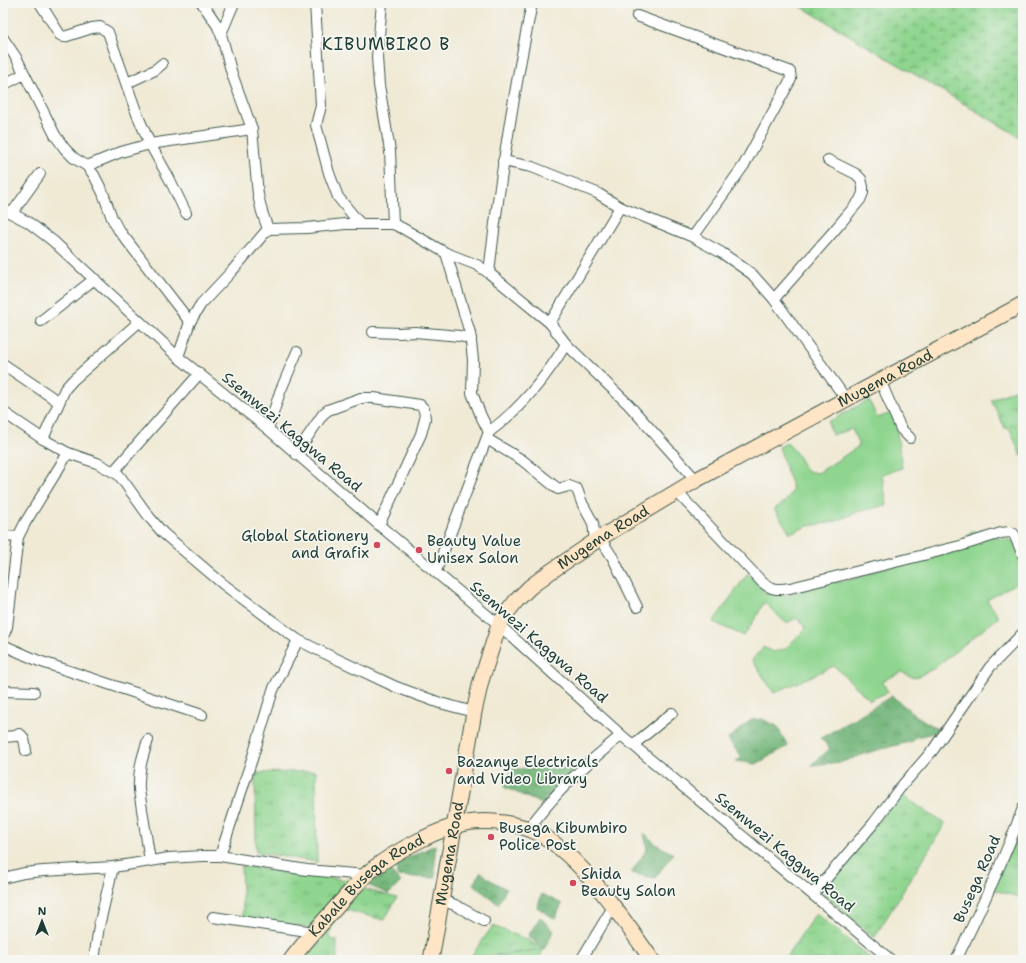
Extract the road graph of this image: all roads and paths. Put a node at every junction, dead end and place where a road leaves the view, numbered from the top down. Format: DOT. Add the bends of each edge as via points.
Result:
graph roads {
  1 [pos="40,3"];
  2 [pos="202,3"];
  3 [pos="234,3"];
  4 [pos="315,3"];
  5 [pos="382,3"];
  6 [pos="532,3"];
  7 [pos="637,16"];
  8 [pos="221,34"];
  9 [pos="3,38"];
  10 [pos="162,64"];
  11 [pos="24,74"];
  12 [pos="127,83"];
  13 [pos="3,85"];
  14 [pos="252,129"];
  15 [pos="150,144"];
  16 [pos="828,160"];
  17 [pos="503,162"];
  18 [pos="87,166"];
  19 [pos="40,174"];
  20 [pos="620,207"];
  21 [pos="7,211"];
  22 [pos="186,213"];
  23 [pos="361,224"];
  24 [pos="393,224"];
  25 [pos="268,229"];
  26 [pos="693,237"];
  27 [pos="446,253"];
  28 [pos="489,273"];
  29 [pos="95,280"];
  30 [pos="774,299"];
  31 [pos="1023,304"];
  32 [pos="41,321"];
  33 [pos="140,322"];
  34 [pos="190,322"];
  35 [pos="550,323"];
  36 [pos="373,332"];
  37 [pos="471,339"];
  38 [pos="566,344"];
  39 [pos="297,352"];
  40 [pos="178,357"];
  41 [pos="3,364"];
  42 [pos="199,374"];
  43 [pos="880,380"];
  44 [pos="846,399"];
  45 [pos="59,402"];
  46 [pos="3,412"];
  47 [pos="268,429"];
  48 [pos="488,435"];
  49 [pos="910,438"];
  50 [pos="42,440"];
  51 [pos="68,453"];
  52 [pos="296,454"];
  53 [pos="114,471"];
  54 [pos="696,480"];
  55 [pos="676,491"];
  56 [pos="378,525"];
  57 [pos="3,536"];
  58 [pos="18,537"];
  59 [pos="598,540"];
  60 [pos="1023,555"];
  61 [pos="436,571"];
  62 [pos="8,590"];
  63 [pos="637,608"];
  64 [pos="499,625"];
  65 [pos="1023,633"];
  66 [pos="3,637"];
  67 [pos="298,640"];
  68 [pos="3,645"];
  69 [pos="3,691"];
  70 [pos="34,692"];
  71 [pos="474,712"];
  72 [pos="672,713"];
  73 [pos="202,715"];
  74 [pos="621,735"];
  75 [pos="3,737"];
  76 [pos="148,740"];
  77 [pos="633,745"];
  78 [pos="26,751"];
  79 [pos="1023,808"];
  80 [pos="454,826"];
  81 [pos="528,829"];
  82 [pos="220,856"];
  83 [pos="150,861"];
  84 [pos="113,867"];
  85 [pos="366,875"];
  86 [pos="3,878"];
  87 [pos="813,894"];
  88 [pos="441,900"];
  89 [pos="613,907"];
  90 [pos="214,917"];
  91 [pos="484,921"];
  92 [pos="314,932"];
  93 [pos="94,960"];
  94 [pos="291,960"];
  95 [pos="431,960"];
  96 [pos="581,960"];
  97 [pos="652,960"];
  98 [pos="891,960"];
  99 [pos="956,960"];
  1 -- 12 [label="street" via="60,35 64,37 100,27 108,32"];
  2 -- 8 [label="street"];
  3 -- 8 [label="street"];
  4 -- 23 [label="street" via="321,106 316,125 338,197"];
  5 -- 24 [label="street" via="377,57 378,86 390,151"];
  6 -- 17 [label="street"];
  7 -- 26 [label="street" via="789,71 791,75 781,99 744,165"];
  8 -- 14 [label="street"];
  9 -- 11 [label="street"];
  10 -- 12 [label="street"];
  11 -- 13 [label="street"];
  11 -- 18 [label="street" via="55,135 69,154"];
  12 -- 15 [label="street"];
  14 -- 15 [label="street"];
  14 -- 25 [label="street" via="258,195"];
  15 -- 18 [label="street" via="121,152"];
  15 -- 22 [label="street"];
  16 -- 30 [label="street" via="856,174 861,179 863,193 847,216"];
  17 -- 20 [label="street" via="532,167 597,193"];
  17 -- 28 [label="street"];
  18 -- 34 [label="street" via="94,175 118,229"];
  19 -- 21 [label="street"];
  20 -- 26 [label="street"];
  20 -- 35 [label="street"];
  21 -- 29 [label="street, Ssemwezi Kaggwa Road" via="28,222 53,241"];
  23 -- 24 [label="street"];
  23 -- 25 [label="street"];
  24 -- 27 [label="street"];
  25 -- 34 [label="street" via="200,304"];
  26 -- 30 [label="street" via="752,274"];
  27 -- 28 [label="street" via="471,262"];
  27 -- 37 [label="street"];
  28 -- 35 [label="street"];
  29 -- 32 [label="street"];
  29 -- 33 [label="street, Ssemwezi Kaggwa Road"];
  30 -- 44 [label="street"];
  31 -- 43 [label="street, Mugema Road"];
  33 -- 40 [label="street, Ssemwezi Kaggwa Road"];
  33 -- 45 [label="street" via="73,380"];
  34 -- 40 [label="street"];
  35 -- 38 [label="street"];
  36 -- 37 [label="street" via="415,332"];
  37 -- 48 [label="street" via="472,393"];
  38 -- 48 [label="street" via="516,409"];
  38 -- 54 [label="street" via="628,404"];
  39 -- 47 [label="street"];
  40 -- 42 [label="street, Ssemwezi Kaggwa Road"];
  41 -- 45 [label="street"];
  42 -- 47 [label="street, Ssemwezi Kaggwa Road"];
  42 -- 53 [label="street"];
  43 -- 44 [label="street, Mugema Road"];
  43 -- 49 [label="street" via="901,428"];
  44 -- 54 [label="street, Mugema Road"];
  45 -- 50 [label="street"];
  46 -- 50 [label="street"];
  47 -- 52 [label="street, Ssemwezi Kaggwa Road"];
  48 -- 59 [label="street" via="558,489 569,486 577,490"];
  48 -- 61 [label="street"];
  50 -- 51 [label="street"];
  51 -- 53 [label="street"];
  51 -- 58 [label="street"];
  52 -- 56 [label="street, Ssemwezi Kaggwa Road"];
  52 -- 56 [label="street" via="322,414 328,410 361,398 420,405 424,409 425,419 421,434"];
  53 -- 67 [label="street" via="163,534 222,584"];
  54 -- 55 [label="street, Mugema Road"];
  55 -- 59 [label="street, Mugema Road"];
  55 -- 60 [label="street" via="762,582 774,589 782,590 960,546 1005,532 1014,534"];
  56 -- 61 [label="street, Ssemwezi Kaggwa Road"];
  57 -- 58 [label="street"];
  58 -- 62 [label="street"];
  59 -- 63 [label="street" via="613,558"];
  59 -- 64 [label="street, Mugema Road" via="530,587"];
  61 -- 64 [label="street, Ssemwezi Kaggwa Road"];
  62 -- 66 [label="street" via="6,631"];
  64 -- 71 [label="street, Mugema Road"];
  64 -- 74 [label="street, Ssemwezi Kaggwa Road"];
  65 -- 87 [label="street" via="990,667 933,750"];
  67 -- 71 [label="street" via="396,687"];
  67 -- 82 [label="street" via="273,690"];
  68 -- 73 [label="street" via="38,661"];
  69 -- 70 [label="street"];
  71 -- 80 [label="street, Mugema Road"];
  72 -- 77 [label="street"];
  74 -- 77 [label="street, Ssemwezi Kaggwa Road"];
  74 -- 81 [label="street" via="564,786"];
  75 -- 78 [label="street" via="22,735"];
  76 -- 83 [label="street" via="140,762 138,779"];
  77 -- 87 [label="street, Ssemwezi Kaggwa Road"];
  79 -- 99 [label="street, Busega Road"];
  80 -- 81 [label="street, Kabale Busega Road" via="488,822"];
  80 -- 85 [label="street, Kabale Busega Road" via="406,848"];
  80 -- 88 [label="street, Mugema Road"];
  81 -- 89 [label="street, Kabale Busega Road" via="540,834 580,867"];
  82 -- 83 [label="street" via="183,856"];
  82 -- 85 [label="street" via="307,870"];
  83 -- 84 [label="street"];
  84 -- 86 [label="street" via="43,871"];
  84 -- 93 [label="street" via="98,926"];
  85 -- 92 [label="street, Kabale Busega Road"];
  87 -- 98 [label="street, Ssemwezi Kaggwa Road"];
  88 -- 91 [label="street"];
  88 -- 95 [label="street, Mugema Road"];
  89 -- 96 [label="street"];
  89 -- 97 [label="street, Kabale Busega Road"];
  90 -- 92 [label="street"];
  92 -- 94 [label="street, Kabale Busega Road"];
}
